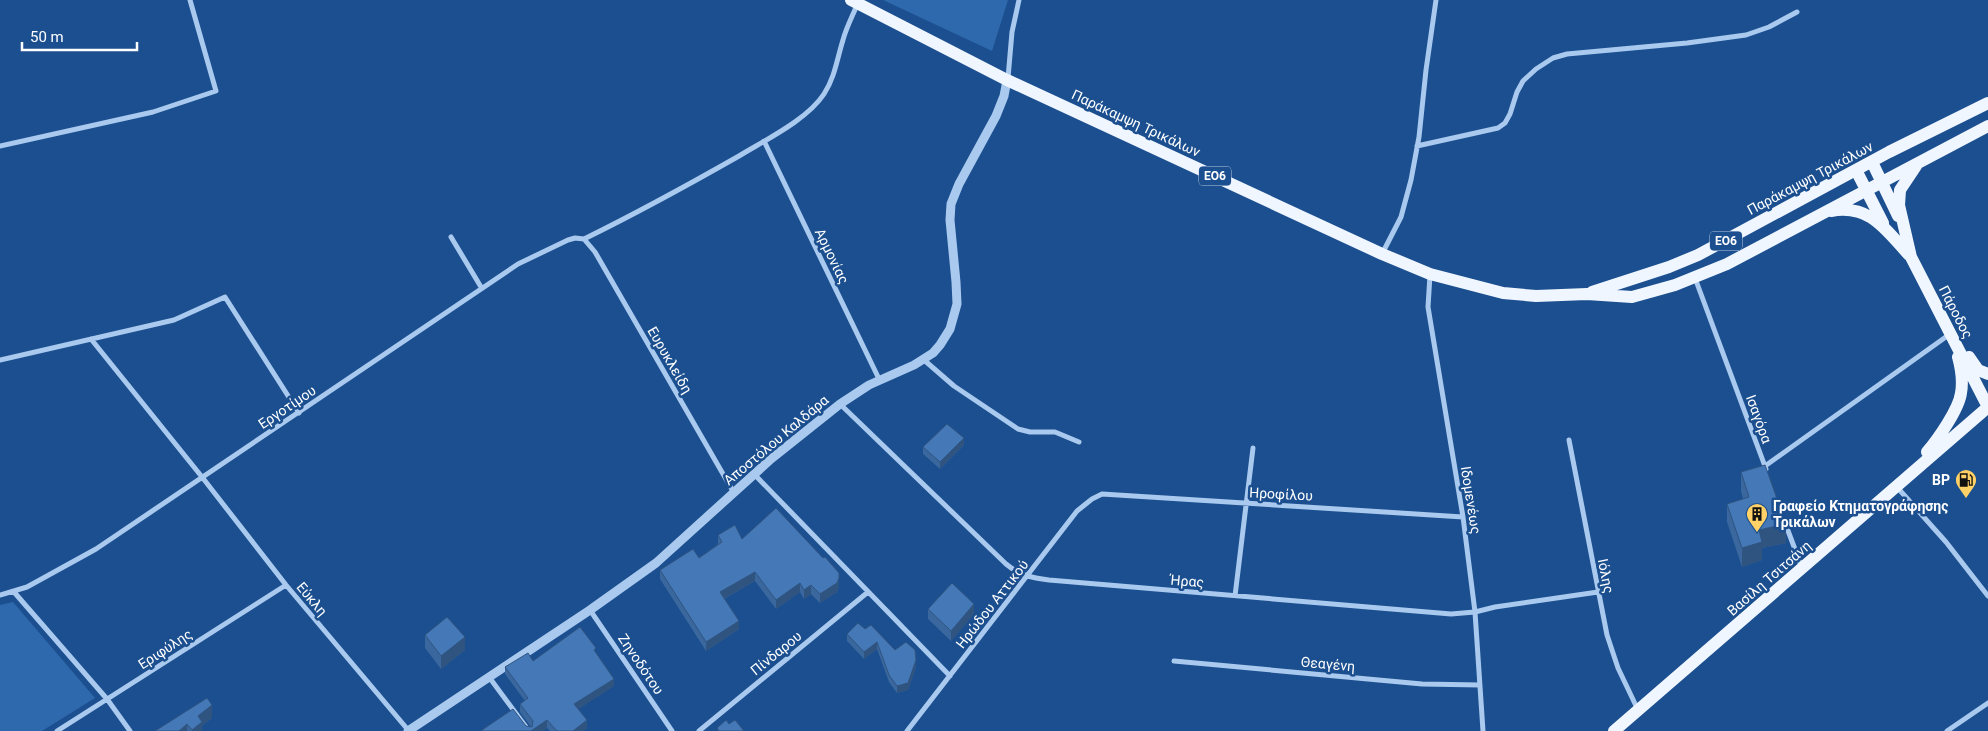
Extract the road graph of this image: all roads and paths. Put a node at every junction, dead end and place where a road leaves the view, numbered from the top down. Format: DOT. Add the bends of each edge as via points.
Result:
graph roads {
  1 [pos="190,0"];
  2 [pos="1019,0"];
  3 [pos="1436,0"];
  4 [pos="854,2"];
  5 [pos="1797,12"];
  6 [pos="1007,80"];
  7 [pos="1988,103"];
  8 [pos="1988,126"];
  9 [pos="764,141"];
  10 [pos="0,146"];
  11 [pos="1417,146"];
  12 [pos="1872,162"];
  13 [pos="1919,162"];
  14 [pos="1856,170"];
  15 [pos="1881,182"];
  16 [pos="1866,190"];
  17 [pos="1826,212"];
  18 [pos="1902,225"];
  19 [pos="1888,232"];
  20 [pos="452,237"];
  21 [pos="584,239"];
  22 [pos="1382,254"];
  23 [pos="1911,257"];
  24 [pos="1430,274"];
  25 [pos="1695,277"];
  26 [pos="481,287"];
  27 [pos="1587,294"];
  28 [pos="1951,333"];
  29 [pos="91,340"];
  30 [pos="0,360"];
  31 [pos="924,360"];
  32 [pos="1988,374"];
  33 [pos="880,381"];
  34 [pos="840,404"];
  35 [pos="1988,407"];
  36 [pos="299,412"];
  37 [pos="1569,440"];
  38 [pos="1078,442"];
  39 [pos="1253,448"];
  40 [pos="1764,466"];
  41 [pos="754,474"];
  42 [pos="1910,474"];
  43 [pos="1768,475"];
  44 [pos="202,478"];
  45 [pos="1896,486"];
  46 [pos="734,493"];
  47 [pos="1099,495"];
  48 [pos="1246,503"];
  49 [pos="1782,512"];
  50 [pos="1463,517"];
  51 [pos="1802,568"];
  52 [pos="1028,576"];
  53 [pos="286,585"];
  54 [pos="14,592"];
  55 [pos="868,592"];
  56 [pos="1598,592"];
  57 [pos="0,595"];
  58 [pos="1235,596"];
  59 [pos="1988,596"];
  60 [pos="590,610"];
  61 [pos="1475,612"];
  62 [pos="1174,661"];
  63 [pos="950,676"];
  64 [pos="489,677"];
  65 [pos="1480,685"];
  66 [pos="108,699"];
  67 [pos="1988,703"];
  68 [pos="1639,710"];
  69 [pos="57,731"];
  70 [pos="130,731"];
  71 [pos="408,731"];
  72 [pos="529,731"];
  73 [pos="672,731"];
  74 [pos="699,731"];
  75 [pos="907,731"];
  76 [pos="1484,731"];
  77 [pos="1614,731"];
  78 [pos="1947,731"];
  1 -- 10 [label="street" via="216,91 153,112"];
  2 -- 6 [label="street"];
  3 -- 11 [label="street"];
  4 -- 6 [label="main road, Παράκαμψη Τρικάλων / ΕΟ6"];
  4 -- 9 [label="street, Εργοτίμου" via="833,77 824,94 806,113"];
  5 -- 11 [label="street" via="1746,35 1552,58 1523,81 1502,126"];
  6 -- 22 [label="main road, Παράκαμψη Τρικάλων / ΕΟ6"];
  6 -- 31 [label="street, Αποστόλου Καλδάρα" via="996,116 951,204 957,297 955,313 946,337"];
  7 -- 12 [label="main road, Παράκαμψη Τρικάλων / ΕΟ6"];
  8 -- 13 [label="main road, Παράκαμψη Τρικάλων / ΕΟ6"];
  9 -- 21 [label="street, Εργοτίμου" via="651,206"];
  9 -- 33 [label="street, Αρμονίας"];
  11 -- 22 [label="street" via="1401,217"];
  12 -- 14 [label="main road, Παράκαμψη Τρικάλων / ΕΟ6"];
  12 -- 15 [label="main road"];
  13 -- 15 [label="main road, Παράκαμψη Τρικάλων / ΕΟ6"];
  13 -- 18 [label="main road" via="1900,190 1898,205"];
  14 -- 16 [label="main road"];
  14 -- 27 [label="main road, Παράκαμψη Τρικάλων / ΕΟ6" via="1698,255"];
  15 -- 16 [label="main road, Παράκαμψη Τρικάλων / ΕΟ6"];
  15 -- 18 [label="main road"];
  16 -- 17 [label="main road, Παράκαμψη Τρικάλων / ΕΟ6"];
  16 -- 19 [label="main road"];
  17 -- 19 [label="main road" via="1860,211 1876,219"];
  17 -- 25 [label="main road, Παράκαμψη Τρικάλων / ΕΟ6" via="1727,264"];
  18 -- 23 [label="main road"];
  19 -- 23 [label="main road"];
  20 -- 26 [label="street"];
  21 -- 26 [label="street, Εργοτίμου" via="575,238 547,249"];
  21 -- 46 [label="street, Ευρυκλείδη" via="595,252"];
  22 -- 24 [label="main road, Παράκαμψη Τρικάλων / ΕΟ6"];
  23 -- 28 [label="main road, Πάροδος"];
  24 -- 27 [label="main road, Παράκαμψη Τρικάλων / ΕΟ6" via="1503,293 1536,296"];
  24 -- 50 [label="street, Ιδομενέως" via="1430,327"];
  25 -- 27 [label="main road, Παράκαμψη Τρικάλων / ΕΟ6" via="1632,297"];
  25 -- 40 [label="street, Ισαγόρα"];
  26 -- 36 [label="street, Εργοτίμου"];
  28 -- 32 [label="main road" via="1978,370"];
  28 -- 35 [label="main road, Πάροδος"];
  28 -- 40 [label="street"];
  28 -- 42 [label="main road" via="1960,365 1961,394 1936,442"];
  29 -- 30 [label="street"];
  29 -- 36 [label="street" via="174,320 225,297"];
  29 -- 44 [label="street, Εύκλη"];
  31 -- 33 [label="street, Αποστόλου Καλδάρα"];
  31 -- 38 [label="street" via="954,386 1018,429 1055,432"];
  33 -- 34 [label="street, Αποστόλου Καλδάρα"];
  34 -- 41 [label="street, Αποστόλου Καλδάρα"];
  34 -- 52 [label="street, Ήρας" via="1006,564"];
  35 -- 42 [label="main road, Βασίλη Τσιτσάνη"];
  36 -- 44 [label="street, Εργοτίμου"];
  37 -- 56 [label="street, Ιόλης"];
  39 -- 48 [label="street"];
  40 -- 43 [label="street, Ισαγόρα"];
  41 -- 46 [label="street, Αποστόλου Καλδάρα"];
  41 -- 55 [label="street"];
  42 -- 45 [label="main road, Βασίλη Τσιτσάνη"];
  44 -- 53 [label="street, Εύκλη"];
  44 -- 54 [label="street, Εργοτίμου" via="77,561"];
  45 -- 51 [label="main road, Βασίλη Τσιτσάνη"];
  45 -- 59 [label="street"];
  46 -- 60 [label="street, Αποστόλου Καλδάρα" via="656,563"];
  47 -- 48 [label="street, Ηροφίλου"];
  47 -- 52 [label="street, Ηρώδου Αττικού" via="1077,511"];
  48 -- 50 [label="street, Ηροφίλου"];
  48 -- 58 [label="street"];
  49 -- 51 [label="street"];
  50 -- 61 [label="street, Ιδομενέως"];
  51 -- 68 [label="main road, Βασίλη Τσιτσάνη"];
  52 -- 58 [label="street, Ήρας"];
  52 -- 63 [label="street, Ηρώδου Αττικού"];
  53 -- 66 [label="street, Εριφύλης"];
  53 -- 71 [label="street, Εύκλη"];
  54 -- 57 [label="street, Εργοτίμου"];
  54 -- 66 [label="street"];
  55 -- 63 [label="street"];
  55 -- 74 [label="street, Πίνδαρου"];
  56 -- 61 [label="street, Ήρας"];
  56 -- 68 [label="street, Ιόλης" via="1615,660"];
  58 -- 61 [label="street, Ήρας" via="1433,613"];
  60 -- 64 [label="street, Αποστόλου Καλδάρα"];
  60 -- 73 [label="street, Ζηνοδότου"];
  61 -- 65 [label="street, Ιδομενέως"];
  62 -- 65 [label="street, Θεαγένη" via="1422,684"];
  63 -- 75 [label="street, Ηρώδου Αττικού"];
  64 -- 71 [label="street, Αποστόλου Καλδάρα"];
  64 -- 72 [label="street"];
  65 -- 76 [label="street, Ιδομενέως"];
  66 -- 69 [label="street, Εριφύλης"];
  66 -- 70 [label="street"];
  67 -- 78 [label="street"];
  68 -- 77 [label="main road, Βασίλη Τσιτσάνη"];
}
